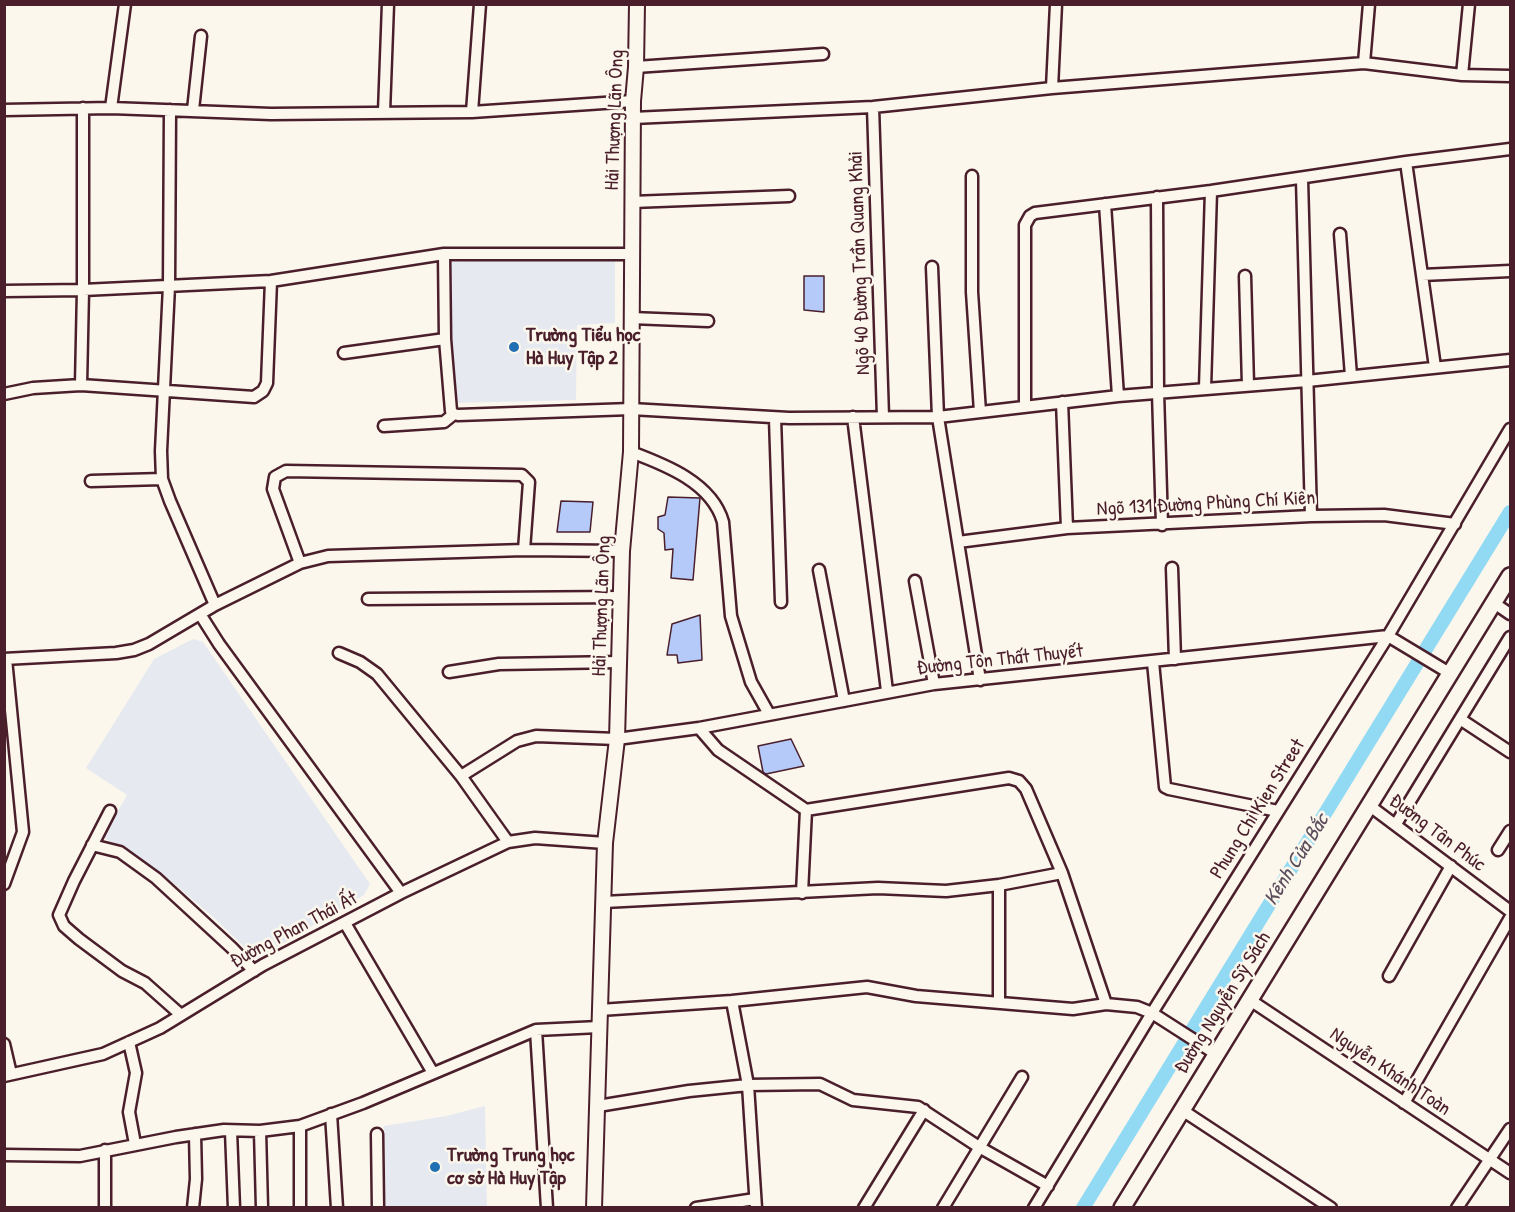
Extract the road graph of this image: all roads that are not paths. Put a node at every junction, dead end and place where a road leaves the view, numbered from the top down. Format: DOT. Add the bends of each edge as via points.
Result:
graph roads {
  1 [pos="125,4"];
  2 [pos="388,4"];
  3 [pos="480,4"];
  4 [pos="637,4"];
  5 [pos="1056,4"];
  6 [pos="1370,4"];
  7 [pos="1469,4"];
  8 [pos="201,36"];
  9 [pos="823,54"];
  10 [pos="1364,63"];
  11 [pos="636,67"];
  12 [pos="1462,75"];
  13 [pos="1510,76"];
  14 [pos="1052,88"];
  15 [pos="633,101"];
  16 [pos="873,107"];
  17 [pos="83,108"];
  18 [pos="111,108"];
  19 [pos="4,110"];
  20 [pos="170,110"];
  21 [pos="194,110"];
  22 [pos="384,112"];
  23 [pos="472,112"];
  24 [pos="633,118"];
  25 [pos="1510,149"];
  26 [pos="1406,162"];
  27 [pos="972,176"];
  28 [pos="1302,179"];
  29 [pos="1211,191"];
  30 [pos="789,196"];
  31 [pos="1157,197"];
  32 [pos="632,202"];
  33 [pos="1105,204"];
  34 [pos="1340,234"];
  35 [pos="444,254"];
  36 [pos="631,254"];
  37 [pos="932,267"];
  38 [pos="1510,271"];
  39 [pos="1422,275"];
  40 [pos="1245,276"];
  41 [pos="271,281"];
  42 [pos="170,286"];
  43 [pos="83,290"];
  44 [pos="4,291"];
  45 [pos="631,318"];
  46 [pos="708,321"];
  47 [pos="445,339"];
  48 [pos="344,353"];
  49 [pos="1510,360"];
  50 [pos="1435,367"];
  51 [pos="1351,376"];
  52 [pos="1307,381"];
  53 [pos="81,385"];
  54 [pos="1248,385"];
  55 [pos="1205,388"];
  56 [pos="165,391"];
  57 [pos="1158,392"];
  58 [pos="4,394"];
  59 [pos="1118,396"];
  60 [pos="1062,402"];
  61 [pos="1025,406"];
  62 [pos="631,409"];
  63 [pos="980,412"];
  64 [pos="454,414"];
  65 [pos="853,417"];
  66 [pos="883,417"];
  67 [pos="938,417"];
  68 [pos="775,418"];
  69 [pos="384,426"];
  70 [pos="1510,429"];
  71 [pos="631,452"];
  72 [pos="162,479"];
  73 [pos="91,481"];
  74 [pos="1311,516"];
  75 [pos="1455,524"];
  76 [pos="1162,525"];
  77 [pos="1067,528"];
  78 [pos="958,542"];
  79 [pos="524,550"];
  80 [pos="622,551"];
  81 [pos="300,563"];
  82 [pos="1172,568"];
  83 [pos="819,570"];
  84 [pos="1510,576"];
  85 [pos="915,581"];
  86 [pos="620,597"];
  87 [pos="368,599"];
  88 [pos="781,602"];
  89 [pos="1494,603"];
  90 [pos="215,605"];
  91 [pos="200,614"];
  92 [pos="1510,614"];
  93 [pos="1388,636"];
  94 [pos="1510,637"];
  95 [pos="339,653"];
  96 [pos="5,659"];
  97 [pos="1175,659"];
  98 [pos="620,662"];
  99 [pos="1153,662"];
  100 [pos="449,672"];
  101 [pos="1451,674"];
  102 [pos="980,680"];
  103 [pos="934,684"];
  104 [pos="886,691"];
  105 [pos="844,700"];
  106 [pos="769,714"];
  107 [pos="1460,719"];
  108 [pos="699,728"];
  109 [pos="617,739"];
  110 [pos="1510,752"];
  111 [pos="10,756"];
  112 [pos="461,776"];
  113 [pos="1370,806"];
  114 [pos="806,810"];
  115 [pos="110,811"];
  116 [pos="1278,812"];
  117 [pos="1396,824"];
  118 [pos="1510,831"];
  119 [pos="508,842"];
  120 [pos="605,843"];
  121 [pos="92,845"];
  122 [pos="1498,850"];
  123 [pos="1451,866"];
  124 [pos="1062,873"];
  125 [pos="4,884"];
  126 [pos="999,885"];
  127 [pos="401,893"];
  128 [pos="802,893"];
  129 [pos="604,902"];
  130 [pos="1510,911"];
  131 [pos="1510,918"];
  132 [pos="345,923"];
  133 [pos="254,971"];
  134 [pos="1389,976"];
  135 [pos="1250,1000"];
  136 [pos="732,1001"];
  137 [pos="999,1003"];
  138 [pos="1106,1004"];
  139 [pos="600,1010"];
  140 [pos="1152,1013"];
  141 [pos="181,1015"];
  142 [pos="599,1027"];
  143 [pos="536,1030"];
  144 [pos="129,1042"];
  145 [pos="4,1044"];
  146 [pos="1216,1054"];
  147 [pos="433,1073"];
  148 [pos="8,1075"];
  149 [pos="1022,1077"];
  150 [pos="748,1085"];
  151 [pos="1404,1103"];
  152 [pos="598,1106"];
  153 [pos="924,1110"];
  154 [pos="1182,1110"];
  155 [pos="331,1114"];
  156 [pos="300,1126"];
  157 [pos="1510,1129"];
  158 [pos="231,1131"];
  159 [pos="260,1131"];
  160 [pos="195,1134"];
  161 [pos="377,1134"];
  162 [pos="135,1144"];
  163 [pos="979,1147"];
  164 [pos="105,1150"];
  165 [pos="4,1155"];
  166 [pos="1490,1160"];
  167 [pos="1510,1173"];
  168 [pos="1048,1186"];
  169 [pos="755,1203"];
  170 [pos="105,1208"];
  171 [pos="193,1208"];
  172 [pos="234,1208"];
  173 [pos="262,1208"];
  174 [pos="300,1208"];
  175 [pos="337,1208"];
  176 [pos="378,1208"];
  177 [pos="547,1208"];
  178 [pos="594,1208"];
  179 [pos="696,1208"];
  180 [pos="864,1208"];
  181 [pos="943,1208"];
  182 [pos="1034,1208"];
  183 [pos="1122,1208"];
  184 [pos="1331,1208"];
  185 [pos="1457,1208"];
  1 -- 18 [label="street"];
  2 -- 22 [label="street"];
  3 -- 23 [label="street"];
  4 -- 11 [label="street, Hải Thượng Lãn Ông"];
  5 -- 14 [label="street"];
  6 -- 10 [label="street"];
  7 -- 12 [label="street"];
  8 -- 21 [label="street"];
  9 -- 11 [label="street"];
  10 -- 12 [label="street"];
  10 -- 14 [label="street"];
  11 -- 15 [label="street, Hải Thượng Lãn Ông"];
  12 -- 13 [label="street"];
  14 -- 16 [label="street"];
  15 -- 23 [label="street"];
  15 -- 24 [label="street, Hải Thượng Lãn Ông"];
  16 -- 24 [label="street"];
  16 -- 66 [label="street, Ngõ 40 Đường Trần Quang Khải"];
  17 -- 18 [label="street"];
  17 -- 19 [label="street"];
  17 -- 43 [label="street"];
  18 -- 20 [label="street"];
  20 -- 21 [label="street"];
  20 -- 42 [label="street"];
  21 -- 22 [label="street" via="271,114"];
  22 -- 23 [label="street"];
  24 -- 32 [label="street, Hải Thượng Lãn Ông"];
  25 -- 26 [label="street"];
  26 -- 28 [label="street"];
  26 -- 39 [label="street"];
  27 -- 63 [label="street" via="972,292"];
  28 -- 29 [label="street"];
  28 -- 52 [label="street"];
  29 -- 31 [label="street"];
  29 -- 55 [label="street"];
  30 -- 32 [label="street"];
  31 -- 33 [label="street"];
  31 -- 57 [label="street"];
  32 -- 36 [label="street, Hải Thượng Lãn Ông"];
  33 -- 59 [label="street"];
  33 -- 61 [label="street" via="1035,213 1027,219"];
  34 -- 51 [label="street"];
  35 -- 36 [label="street"];
  35 -- 41 [label="street"];
  35 -- 47 [label="street"];
  36 -- 45 [label="street, Hải Thượng Lãn Ông"];
  37 -- 67 [label="street"];
  38 -- 39 [label="street"];
  39 -- 50 [label="street"];
  40 -- 54 [label="street"];
  41 -- 42 [label="street"];
  41 -- 56 [label="street" via="268,379 263,391 250,397"];
  42 -- 43 [label="street"];
  42 -- 56 [label="street"];
  43 -- 44 [label="street"];
  43 -- 53 [label="street"];
  45 -- 46 [label="street"];
  45 -- 62 [label="street, Hải Thượng Lãn Ông"];
  47 -- 48 [label="street"];
  47 -- 64 [label="street"];
  49 -- 50 [label="street"];
  50 -- 51 [label="street"];
  51 -- 52 [label="street"];
  52 -- 54 [label="street"];
  52 -- 74 [label="street"];
  53 -- 56 [label="street"];
  53 -- 58 [label="street"];
  54 -- 55 [label="street"];
  55 -- 57 [label="street"];
  56 -- 72 [label="street"];
  57 -- 59 [label="street"];
  57 -- 76 [label="street"];
  59 -- 60 [label="street"];
  60 -- 61 [label="street"];
  60 -- 77 [label="street"];
  61 -- 63 [label="street"];
  62 -- 64 [label="street"];
  62 -- 68 [label="street"];
  62 -- 71 [label="street, Hải Thượng Lãn Ông"];
  63 -- 67 [label="street"];
  64 -- 69 [label="street" via="444,422"];
  65 -- 66 [label="street"];
  65 -- 68 [label="street"];
  65 -- 104 [label="street"];
  66 -- 67 [label="street"];
  67 -- 78 [label="street"];
  68 -- 88 [label="street"];
  70 -- 75 [label="street, Phung Chi Kien Street"];
  71 -- 80 [label="street, Hải Thượng Lãn Ông"];
  71 -- 106 [label="street" via="684,476 708,495 719,510 731,616 751,682"];
  72 -- 73 [label="street"];
  72 -- 90 [label="street"];
  74 -- 75 [label="street, Ngõ 131 Đường Phùng Chí Kiên" via="1393,516"];
  74 -- 76 [label="street, Ngõ 131 Đường Phùng Chí Kiên"];
  75 -- 93 [label="street, Phung Chi Kien Street"];
  76 -- 77 [label="street, Ngõ 131 Đường Phùng Chí Kiên"];
  77 -- 78 [label="street, Ngõ 131 Đường Phùng Chí Kiên"];
  78 -- 102 [label="street"];
  79 -- 80 [label="street"];
  79 -- 81 [label="street" via="341,555"];
  79 -- 81 [label="street" via="529,482 522,476 286,471 278,474 273,485"];
  80 -- 86 [label="street, Hải Thượng Lãn Ông"];
  81 -- 90 [label="street"];
  82 -- 97 [label="street"];
  83 -- 105 [label="street"];
  84 -- 89 [label="main road, Đường Nguyễn Sỹ Sách"];
  85 -- 103 [label="street"];
  86 -- 87 [label="street"];
  86 -- 98 [label="street, Hải Thượng Lãn Ông"];
  89 -- 92 [label="street"];
  89 -- 101 [label="main road, Đường Nguyễn Sỹ Sách"];
  90 -- 91 [label="street"];
  91 -- 96 [label="street" via="149,644 126,652"];
  91 -- 127 [label="street"];
  93 -- 97 [label="street, Đường Tôn Thất Thuyết"];
  93 -- 101 [label="street"];
  93 -- 116 [label="street, Phung Chi Kien Street"];
  94 -- 107 [label="street"];
  95 -- 112 [label="street" via="377,674"];
  96 -- 111 [label="street"];
  97 -- 99 [label="street, Đường Tôn Thất Thuyết"];
  98 -- 100 [label="street" via="499,664"];
  98 -- 109 [label="street, Hải Thượng Lãn Ông"];
  99 -- 102 [label="street, Đường Tôn Thất Thuyết"];
  99 -- 116 [label="street" via="1165,787"];
  101 -- 113 [label="main road, Đường Nguyễn Sỹ Sách"];
  102 -- 103 [label="street, Đường Tôn Thất Thuyết"];
  103 -- 104 [label="street, Đường Tôn Thất Thuyết"];
  104 -- 105 [label="street, Đường Tôn Thất Thuyết"];
  105 -- 106 [label="street, Đường Tôn Thất Thuyết"];
  106 -- 108 [label="street, Đường Tôn Thất Thuyết"];
  107 -- 110 [label="street"];
  107 -- 117 [label="street"];
  108 -- 109 [label="street, Đường Tôn Thất Thuyết"];
  108 -- 114 [label="street" via="718,750"];
  109 -- 112 [label="street, Đường Tôn Thất Thuyết" via="524,738"];
  109 -- 120 [label="street, Hải Thượng Lãn Ông"];
  111 -- 125 [label="street" via="23,832"];
  112 -- 119 [label="street"];
  113 -- 117 [label="street, Đường Tân Phúc"];
  113 -- 135 [label="main road, Đường Nguyễn Sỹ Sách"];
  114 -- 124 [label="street" via="1015,779 1026,789"];
  114 -- 128 [label="street"];
  115 -- 121 [label="street"];
  116 -- 140 [label="street, Phung Chi Kien Street"];
  117 -- 123 [label="street, Đường Tân Phúc"];
  118 -- 122 [label="street"];
  119 -- 120 [label="street, Đường Phan Thái Ất" via="535,837"];
  119 -- 127 [label="street, Đường Phan Thái Ất"];
  120 -- 129 [label="street, Hải Thượng Lãn Ông"];
  121 -- 133 [label="street" via="120,852 156,878"];
  121 -- 141 [label="street" via="59,915 64,926 122,971 145,983"];
  123 -- 130 [label="street, Đường Tân Phúc"];
  123 -- 134 [label="street"];
  124 -- 126 [label="street"];
  124 -- 138 [label="street"];
  126 -- 128 [label="street" via="946,891 878,888"];
  126 -- 137 [label="street"];
  127 -- 132 [label="street, Đường Phan Thái Ất"];
  128 -- 129 [label="street"];
  129 -- 139 [label="street, Hải Thượng Lãn Ông"];
  131 -- 151 [label="street"];
  132 -- 133 [label="street, Đường Phan Thái Ất"];
  132 -- 147 [label="street"];
  133 -- 141 [label="street, Đường Phan Thái Ất"];
  135 -- 146 [label="main road, Đường Nguyễn Sỹ Sách"];
  135 -- 151 [label="street, Nguyễn Khánh Toàn"];
  136 -- 137 [label="street" via="867,987 916,996"];
  136 -- 139 [label="street"];
  136 -- 150 [label="street"];
  137 -- 138 [label="street" via="1073,1009"];
  138 -- 140 [label="street" via="1137,1007"];
  139 -- 142 [label="street, Hải Thượng Lãn Ông"];
  140 -- 146 [label="street"];
  140 -- 168 [label="street, Phung Chi Kien Street"];
  141 -- 144 [label="street, Đường Phan Thái Ất"];
  142 -- 143 [label="street"];
  142 -- 152 [label="street, Hải Thượng Lãn Ông"];
  143 -- 147 [label="street"];
  143 -- 177 [label="street"];
  144 -- 148 [label="street, Đường Phan Thái Ất" via="103,1054"];
  144 -- 162 [label="street" via="135,1073 129,1112"];
  145 -- 148 [label="street"];
  146 -- 154 [label="main road, Đường Nguyễn Sỹ Sách"];
  147 -- 155 [label="street"];
  149 -- 163 [label="street"];
  150 -- 152 [label="street" via="688,1090"];
  150 -- 153 [label="street" via="820,1084 853,1100 908,1104"];
  150 -- 169 [label="street"];
  151 -- 166 [label="street, Nguyễn Khánh Toàn"];
  152 -- 178 [label="street, Hải Thượng Lãn Ông"];
  153 -- 163 [label="street"];
  153 -- 180 [label="street"];
  154 -- 183 [label="main road, Đường Nguyễn Sỹ Sách"];
  154 -- 184 [label="street"];
  155 -- 156 [label="street"];
  155 -- 175 [label="street"];
  156 -- 159 [label="street"];
  156 -- 174 [label="street"];
  157 -- 166 [label="street"];
  158 -- 159 [label="street"];
  158 -- 160 [label="street"];
  158 -- 172 [label="street"];
  159 -- 173 [label="street"];
  160 -- 162 [label="street"];
  160 -- 171 [label="street"];
  161 -- 176 [label="street"];
  162 -- 164 [label="street"];
  163 -- 168 [label="street"];
  163 -- 181 [label="street"];
  164 -- 165 [label="street" via="80,1156"];
  164 -- 170 [label="street"];
  166 -- 167 [label="street, Nguyễn Khánh Toàn"];
  166 -- 185 [label="street"];
  168 -- 182 [label="street, Phung Chi Kien Street"];
  169 -- 179 [label="street"];
}
